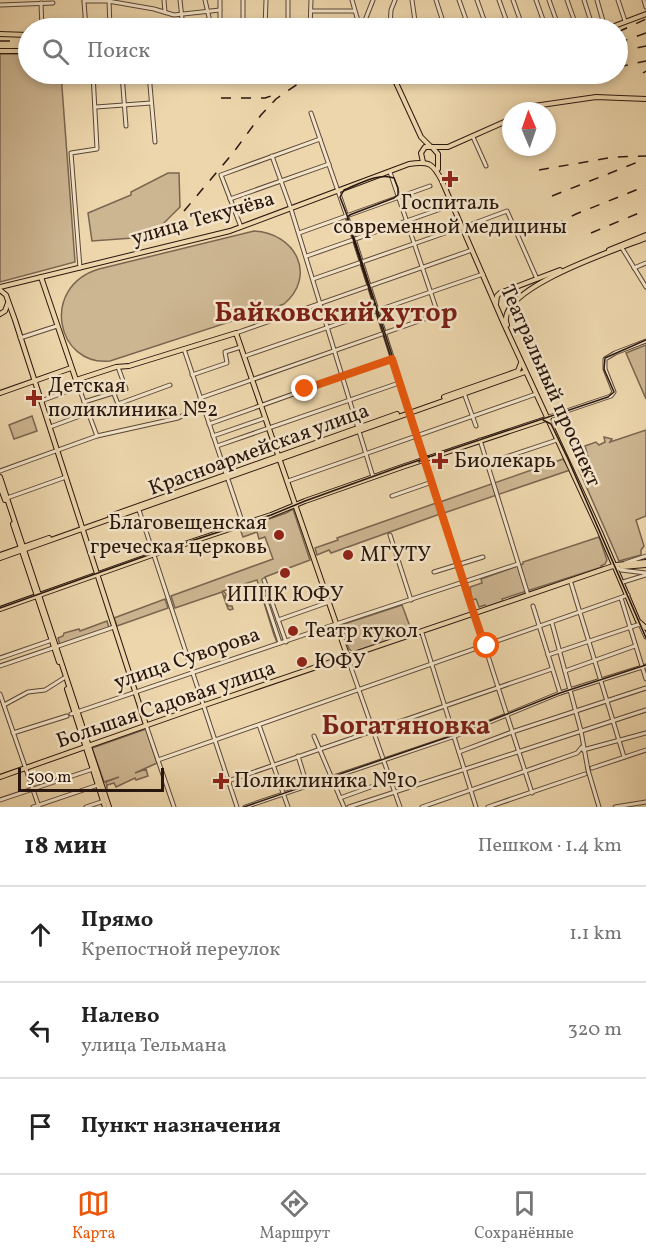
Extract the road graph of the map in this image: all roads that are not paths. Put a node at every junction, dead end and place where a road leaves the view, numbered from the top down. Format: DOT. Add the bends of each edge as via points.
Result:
graph roads {
  1 [pos="108,0"];
  2 [pos="164,0"];
  3 [pos="180,0"];
  4 [pos="205,0"];
  5 [pos="220,0"];
  6 [pos="243,0"];
  7 [pos="266,0"];
  8 [pos="288,0"];
  9 [pos="311,0"];
  10 [pos="352,0"];
  11 [pos="373,0"];
  12 [pos="395,0"];
  13 [pos="412,0"];
  14 [pos="436,0"];
  15 [pos="459,0"];
  16 [pos="477,0"];
  17 [pos="499,0"];
  18 [pos="513,0"];
  19 [pos="536,0"];
  20 [pos="549,0"];
  21 [pos="567,0"];
  22 [pos="585,0"];
  23 [pos="597,0"];
  24 [pos="618,0"];
  25 [pos="644,0"];
  26 [pos="84,1"];
  27 [pos="41,3"];
  28 [pos="53,3"];
  29 [pos="0,5"];
  30 [pos="646,7"];
  31 [pos="220,10"];
  32 [pos="354,10"];
  33 [pos="310,11"];
  34 [pos="165,12"];
  35 [pos="208,12"];
  36 [pos="646,14"];
  37 [pos="182,15"];
  38 [pos="42,18"];
  39 [pos="85,18"];
  40 [pos="109,18"];
  41 [pos="182,18"];
  42 [pos="209,18"];
  43 [pos="220,18"];
  44 [pos="243,18"];
  45 [pos="265,18"];
  46 [pos="288,18"];
  47 [pos="310,18"];
  48 [pos="357,18"];
  49 [pos="365,18"];
  50 [pos="391,18"];
  51 [pos="415,18"];
  52 [pos="442,18"];
  53 [pos="465,18"];
  54 [pos="483,18"];
  55 [pos="505,18"];
  56 [pos="519,18"];
  57 [pos="542,18"];
  58 [pos="555,18"];
  59 [pos="573,18"];
  60 [pos="590,18"];
  61 [pos="603,18"];
  62 [pos="625,18"];
  63 [pos="628,21"];
  64 [pos="0,34"];
  65 [pos="18,35"];
  66 [pos="0,51"];
  67 [pos="18,51"];
  68 [pos="94,84"];
  69 [pos="123,84"];
  70 [pos="150,84"];
  71 [pos="397,84"];
  72 [pos="646,99"];
  73 [pos="151,103"];
  74 [pos="556,103"];
  75 [pos="124,105"];
  76 [pos="95,107"];
  77 [pos="311,113"];
  78 [pos="502,123"];
  79 [pos="126,126"];
  80 [pos="421,137"];
  81 [pos="473,137"];
  82 [pos="320,139"];
  83 [pos="155,142"];
  84 [pos="431,147"];
  85 [pos="448,147"];
  86 [pos="421,152"];
  87 [pos="272,156"];
  88 [pos="437,158"];
  89 [pos="426,163"];
  90 [pos="329,164"];
  91 [pos="409,165"];
  92 [pos="486,166"];
  93 [pos="390,172"];
  94 [pos="281,181"];
  95 [pos="430,186"];
  96 [pos="338,191"];
  97 [pos="399,198"];
  98 [pos="230,200"];
  99 [pos="452,205"];
  100 [pos="291,209"];
  101 [pos="346,216"];
  102 [pos="407,222"];
  103 [pos="241,227"];
  104 [pos="463,227"];
  105 [pos="299,233"];
  106 [pos="646,236"];
  107 [pos="354,240"];
  108 [pos="415,244"];
  109 [pos="621,246"];
  110 [pos="472,250"];
  111 [pos="306,256"];
  112 [pos="362,263"];
  113 [pos="646,263"];
  114 [pos="80,268"];
  115 [pos="423,268"];
  116 [pos="634,268"];
  117 [pos="483,274"];
  118 [pos="41,277"];
  119 [pos="313,279"];
  120 [pos="537,279"];
  121 [pos="369,286"];
  122 [pos="646,287"];
  123 [pos="512,288"];
  124 [pos="0,289"];
  125 [pos="431,292"];
  126 [pos="500,293"];
  127 [pos="519,298"];
  128 [pos="8,302"];
  129 [pos="321,304"];
  130 [pos="496,305"];
  131 [pos="509,309"];
  132 [pos="376,311"];
  133 [pos="437,311"];
  134 [pos="1,314"];
  135 [pos="433,316"];
  136 [pos="15,320"];
  137 [pos="57,326"];
  138 [pos="328,328"];
  139 [pos="237,333"];
  140 [pos="384,334"];
  141 [pos="20,338"];
  142 [pos="646,341"];
  143 [pos="241,347"];
  144 [pos="184,350"];
  145 [pos="335,351"];
  146 [pos="245,356"];
  147 [pos="392,359"];
  148 [pos="521,362"];
  149 [pos="118,367"];
  150 [pos="71,368"];
  151 [pos="526,370"];
  152 [pos="192,375"];
  153 [pos="342,376"];
  154 [pos="76,380"];
  155 [pos="253,380"];
  156 [pos="34,381"];
  157 [pos="399,383"];
  158 [pos="170,385"];
  159 [pos="79,387"];
  160 [pos="0,393"];
  161 [pos="464,393"];
  162 [pos="114,394"];
  163 [pos="536,394"];
  164 [pos="201,400"];
  165 [pos="350,400"];
  166 [pos="41,401"];
  167 [pos="84,402"];
  168 [pos="262,405"];
  169 [pos="408,411"];
  170 [pos="88,412"];
  171 [pos="472,416"];
  172 [pos="266,417"];
  173 [pos="548,418"];
  174 [pos="209,424"];
  175 [pos="50,426"];
  176 [pos="476,426"];
  177 [pos="270,428"];
  178 [pos="358,429"];
  179 [pos="97,436"];
  180 [pos="213,436"];
  181 [pos="417,436"];
  182 [pos="480,440"];
  183 [pos="557,440"];
  184 [pos="217,446"];
  185 [pos="57,450"];
  186 [pos="366,453"];
  187 [pos="279,457"];
  188 [pos="424,459"];
  189 [pos="488,464"];
  190 [pos="0,471"];
  191 [pos="226,476"];
  192 [pos="0,477"];
  193 [pos="66,477"];
  194 [pos="373,477"];
  195 [pos="288,481"];
  196 [pos="432,482"];
  197 [pos="0,486"];
  198 [pos="392,496"];
  199 [pos="4,498"];
  200 [pos="296,505"];
  201 [pos="138,509"];
  202 [pos="243,524"];
  203 [pos="82,528"];
  204 [pos="390,535"];
  205 [pos="23,549"];
  206 [pos="154,554"];
  207 [pos="0,556"];
  208 [pos="646,556"];
  209 [pos="483,557"];
  210 [pos="646,563"];
  211 [pos="518,564"];
  212 [pos="458,565"];
  213 [pos="616,566"];
  214 [pos="434,572"];
  215 [pos="97,574"];
  216 [pos="646,574"];
  217 [pos="264,580"];
  218 [pos="622,582"];
  219 [pos="464,583"];
  220 [pos="571,583"];
  221 [pos="268,589"];
  222 [pos="528,595"];
  223 [pos="38,596"];
  224 [pos="627,596"];
  225 [pos="270,597"];
  226 [pos="265,598"];
  227 [pos="621,598"];
  228 [pos="411,600"];
  229 [pos="329,602"];
  230 [pos="533,606"];
  231 [pos="0,609"];
  232 [pos="580,613"];
  233 [pos="474,614"];
  234 [pos="278,620"];
  235 [pos="552,623"];
  236 [pos="336,624"];
  237 [pos="640,624"];
  238 [pos="114,627"];
  239 [pos="540,627"];
  240 [pos="630,627"];
  241 [pos="645,630"];
  242 [pos="422,633"];
  243 [pos="646,637"];
  244 [pos="53,640"];
  245 [pos="589,641"];
  246 [pos="45,642"];
  247 [pos="286,642"];
  248 [pos="280,644"];
  249 [pos="635,646"];
  250 [pos="55,647"];
  251 [pos="485,647"];
  252 [pos="48,649"];
  253 [pos="560,651"];
  254 [pos="548,655"];
  255 [pos="347,657"];
  256 [pos="0,658"];
  257 [pos="594,660"];
  258 [pos="0,666"];
  259 [pos="432,666"];
  260 [pos="644,666"];
  261 [pos="552,669"];
  262 [pos="565,671"];
  263 [pos="193,674"];
  264 [pos="64,678"];
  265 [pos="646,679"];
  266 [pos="600,680"];
  267 [pos="646,688"];
  268 [pos="498,689"];
  269 [pos="570,690"];
  270 [pos="360,691"];
  271 [pos="135,693"];
  272 [pos="560,693"];
  273 [pos="0,696"];
  274 [pos="607,701"];
  275 [pos="4,705"];
  276 [pos="203,706"];
  277 [pos="445,707"];
  278 [pos="646,710"];
  279 [pos="576,711"];
  280 [pos="72,714"];
  281 [pos="507,714"];
  282 [pos="613,721"];
  283 [pos="259,725"];
  284 [pos="146,726"];
  285 [pos="373,731"];
  286 [pos="580,731"];
  287 [pos="512,732"];
  288 [pos="13,733"];
  289 [pos="646,734"];
  290 [pos="314,736"];
  291 [pos="454,736"];
  292 [pos="215,741"];
  293 [pos="620,741"];
  294 [pos="87,747"];
  295 [pos="583,748"];
  296 [pos="319,749"];
  297 [pos="646,750"];
  298 [pos="459,752"];
  299 [pos="518,752"];
  300 [pos="298,756"];
  301 [pos="624,757"];
  302 [pos="383,759"];
  303 [pos="158,760"];
  304 [pos="273,764"];
  305 [pos="592,768"];
  306 [pos="25,769"];
  307 [pos="93,769"];
  308 [pos="464,770"];
  309 [pos="525,771"];
  310 [pos="585,774"];
  311 [pos="332,777"];
  312 [pos="0,778"];
  313 [pos="390,780"];
  314 [pos="228,781"];
  315 [pos="98,785"];
  316 [pos="307,785"];
  317 [pos="33,789"];
  318 [pos="470,790"];
  319 [pos="394,793"];
  320 [pos="532,793"];
  321 [pos="283,794"];
  322 [pos="340,798"];
  323 [pos="0,800"];
  324 [pos="105,801"];
  325 [pos="646,802"];
  326 [pos="39,806"];
  327 [pos="33,807"];
  328 [pos="86,807"];
  329 [pos="107,807"];
  330 [pos="174,807"];
  331 [pos="237,807"];
  332 [pos="245,807"];
  333 [pos="288,807"];
  334 [pos="346,807"];
  335 [pos="400,807"];
  336 [pos="422,807"];
  337 [pos="476,807"];
  338 [pos="488,807"];
  339 [pos="599,807"];
  340 [pos="615,807"];
  1 -- 26 [label="street"];
  1 -- 34 [label="street"];
  1 -- 40 [label="street"];
  2 -- 34 [label="street"];
  3 -- 37 [label="street"];
  4 -- 35 [label="street"];
  5 -- 31 [label="street"];
  6 -- 44 [label="street"];
  7 -- 45 [label="street"];
  8 -- 46 [label="street"];
  9 -- 33 [label="street"];
  10 -- 32 [label="street"];
  11 -- 49 [label="street"];
  12 -- 50 [label="street"];
  13 -- 51 [label="street"];
  14 -- 52 [label="street"];
  15 -- 53 [label="street"];
  16 -- 54 [label="street"];
  17 -- 55 [label="street"];
  18 -- 56 [label="street"];
  19 -- 57 [label="street"];
  20 -- 58 [label="street"];
  21 -- 59 [label="street"];
  22 -- 60 [label="street"];
  23 -- 61 [label="street"];
  24 -- 62 [label="street"];
  25 -- 30 [label="street"];
  26 -- 39 [label="street"];
  27 -- 28 [label="street"];
  27 -- 29 [label="street"];
  27 -- 38 [label="street"];
  31 -- 35 [label="street"];
  31 -- 43 [label="street"];
  32 -- 33 [label="street"];
  32 -- 48 [label="street"];
  33 -- 47 [label="street"];
  34 -- 37 [label="street"];
  35 -- 37 [label="street"];
  35 -- 42 [label="street"];
  36 -- 63 [label="main road"];
  37 -- 41 [label="street"];
  64 -- 65 [label="main road"];
  66 -- 67 [label="main road"];
  68 -- 76 [label="street"];
  69 -- 75 [label="street"];
  70 -- 73 [label="street"];
  71 -- 80 [label="main road"];
  72 -- 74 [label="main road" via="596,97"];
  73 -- 75 [label="street"];
  73 -- 83 [label="street"];
  75 -- 76 [label="street"];
  75 -- 79 [label="street"];
  76 -- 114 [label="street" via="97,149 71,152"];
  77 -- 82 [label="street"];
  78 -- 81 [label="main road"];
  80 -- 84 [label="main road"];
  80 -- 86 [label="main road"];
  81 -- 85 [label="main road"];
  81 -- 92 [label="street"];
  82 -- 87 [label="street"];
  82 -- 90 [label="street"];
  84 -- 85 [label="main road"];
  84 -- 86 [label="main road"];
  84 -- 88 [label="main road" via="437,151"];
  85 -- 88 [label="main road"];
  86 -- 89 [label="main road"];
  86 -- 91 [label="main road, улица Текучёва"];
  87 -- 94 [label="street"];
  87 -- 98 [label="street" via="221,175"];
  88 -- 89 [label="main road"];
  88 -- 104 [label="main road, Театральный проспект"];
  89 -- 91 [label="main road, улица Текучёва"];
  89 -- 99 [label="main road, Театральный проспект" via="436,169"];
  90 -- 94 [label="street"];
  90 -- 96 [label="street"];
  91 -- 93 [label="main road, улица Текучёва"];
  93 -- 96 [label="main road, улица Текучёва"];
  93 -- 97 [label="street"];
  94 -- 98 [label="street"];
  94 -- 100 [label="street"];
  95 -- 97 [label="street"];
  96 -- 100 [label="main road, улица Текучёва"];
  96 -- 101 [label="street"];
  97 -- 101 [label="street"];
  97 -- 102 [label="street"];
  98 -- 103 [label="street"];
  99 -- 102 [label="street"];
  99 -- 104 [label="main road, Театральный проспект"];
  100 -- 103 [label="main road, улица Текучёва"];
  100 -- 105 [label="street"];
  101 -- 105 [label="street"];
  101 -- 107 [label="street"];
  102 -- 107 [label="street"];
  102 -- 108 [label="street"];
  103 -- 114 [label="main road, улица Текучёва"];
  104 -- 108 [label="street"];
  104 -- 110 [label="main road, Театральный проспект"];
  104 -- 120 [label="street" via="507,211"];
  104 -- 126 [label="main road, Театральный проспект" via="492,290"];
  105 -- 111 [label="street"];
  106 -- 109 [label="main road"];
  107 -- 111 [label="street"];
  107 -- 112 [label="street"];
  108 -- 112 [label="street"];
  108 -- 115 [label="street"];
  109 -- 116 [label="street"];
  109 -- 120 [label="main road"];
  109 -- 127 [label="main road" via="558,273"];
  110 -- 115 [label="street"];
  110 -- 117 [label="main road, Театральный проспект"];
  111 -- 119 [label="street"];
  112 -- 119 [label="street"];
  112 -- 121 [label="street"];
  113 -- 116 [label="street"];
  114 -- 118 [label="main road, улица Текучёва"];
  115 -- 121 [label="street"];
  115 -- 125 [label="street"];
  116 -- 122 [label="street"];
  117 -- 125 [label="street"];
  117 -- 130 [label="main road, Театральный проспект"];
  118 -- 124 [label="main road, улица Текучёва"];
  118 -- 137 [label="main road"];
  119 -- 129 [label="street"];
  120 -- 123 [label="main road"];
  121 -- 129 [label="street"];
  121 -- 132 [label="street"];
  123 -- 126 [label="main road"];
  123 -- 127 [label="main road"];
  124 -- 128 [label="main road"];
  125 -- 132 [label="street"];
  125 -- 133 [label="street"];
  126 -- 130 [label="main road"];
  127 -- 131 [label="main road"];
  128 -- 134 [label="main road"];
  128 -- 136 [label="main road"];
  129 -- 138 [label="street"];
  129 -- 139 [label="street"];
  130 -- 131 [label="main road" via="502,310"];
  130 -- 148 [label="main road, Театральный проспект"];
  131 -- 151 [label="main road, Театральный проспект" via="506,321"];
  132 -- 138 [label="street"];
  132 -- 140 [label="street"];
  134 -- 136 [label="main road"];
  135 -- 140 [label="street"];
  136 -- 141 [label="main road"];
  137 -- 141 [label="street"];
  137 -- 150 [label="main road"];
  138 -- 145 [label="street"];
  138 -- 146 [label="street"];
  139 -- 143 [label="main road"];
  139 -- 144 [label="main road"];
  140 -- 145 [label="street"];
  140 -- 147 [label="street"];
  141 -- 156 [label="main road"];
  142 -- 173 [label="street" via="607,357 604,365 614,392 611,396"];
  143 -- 146 [label="main road"];
  143 -- 152 [label="street" via="225,352 227,363"];
  144 -- 149 [label="main road"];
  144 -- 152 [label="street"];
  145 -- 153 [label="street"];
  145 -- 155 [label="street"];
  146 -- 155 [label="main road"];
  147 -- 153 [label="street"];
  147 -- 157 [label="street"];
  148 -- 151 [label="main road, Театральный проспект"];
  148 -- 169 [label="main road, Красноармейская улица" via="518,371"];
  149 -- 154 [label="main road"];
  149 -- 162 [label="street" via="126,389"];
  150 -- 154 [label="main road"];
  150 -- 156 [label="main road"];
  151 -- 161 [label="main road, Красноармейская улица"];
  151 -- 163 [label="main road, Театральный проспект"];
  151 -- 173 [label="main road, Театральный проспект"];
  152 -- 164 [label="street"];
  153 -- 165 [label="street"];
  153 -- 168 [label="street"];
  154 -- 159 [label="street"];
  155 -- 164 [label="street"];
  155 -- 168 [label="main road"];
  156 -- 160 [label="main road"];
  156 -- 166 [label="main road"];
  157 -- 165 [label="street"];
  157 -- 169 [label="street"];
  158 -- 162 [label="street" via="117,404"];
  159 -- 166 [label="street"];
  159 -- 167 [label="street"];
  161 -- 169 [label="main road, Красноармейская улица"];
  161 -- 171 [label="street"];
  162 -- 167 [label="street"];
  163 -- 171 [label="street"];
  163 -- 173 [label="main road, Театральный проспект"];
  164 -- 174 [label="street"];
  164 -- 179 [label="street" via="178,418"];
  165 -- 177 [label="street"];
  165 -- 178 [label="street"];
  166 -- 175 [label="main road"];
  167 -- 170 [label="street"];
  168 -- 172 [label="main road"];
  168 -- 174 [label="street"];
  169 -- 178 [label="main road, Красноармейская улица"];
  169 -- 181 [label="street"];
  170 -- 175 [label="street"];
  170 -- 179 [label="street"];
  171 -- 176 [label="street"];
  171 -- 181 [label="street"];
  172 -- 177 [label="main road"];
  172 -- 180 [label="street"];
  173 -- 182 [label="main road"];
  173 -- 183 [label="main road, Театральный проспект"];
  173 -- 213 [label="main road, Театральный проспект"];
  174 -- 180 [label="street"];
  175 -- 185 [label="main road"];
  177 -- 184 [label="street"];
  177 -- 187 [label="main road"];
  178 -- 186 [label="street"];
  178 -- 187 [label="main road, Красноармейская улица"];
  179 -- 185 [label="street"];
  180 -- 184 [label="street"];
  181 -- 186 [label="street"];
  181 -- 188 [label="street"];
  182 -- 188 [label="main road"];
  182 -- 189 [label="street"];
  183 -- 189 [label="street"];
  183 -- 213 [label="main road, Театральный проспект"];
  184 -- 191 [label="street"];
  185 -- 190 [label="street"];
  185 -- 193 [label="main road"];
  186 -- 194 [label="street"];
  186 -- 195 [label="street"];
  187 -- 191 [label="main road, Красноармейская улица"];
  187 -- 195 [label="main road"];
  188 -- 194 [label="main road"];
  188 -- 196 [label="street"];
  189 -- 211 [label="street"];
  191 -- 201 [label="main road, Красноармейская улица"];
  191 -- 202 [label="street"];
  191 -- 203 [label="main road, Красноармейская улица"];
  192 -- 199 [label="main road"];
  193 -- 199 [label="street"];
  193 -- 203 [label="main road"];
  194 -- 200 [label="main road"];
  195 -- 200 [label="main road"];
  196 -- 198 [label="street"];
  196 -- 212 [label="street"];
  197 -- 199 [label="main road"];
  199 -- 205 [label="main road"];
  200 -- 202 [label="main road"];
  200 -- 229 [label="main road"];
  201 -- 203 [label="main road, Красноармейская улица"];
  201 -- 206 [label="street"];
  202 -- 206 [label="main road"];
  203 -- 205 [label="main road, Красноармейская улица"];
  203 -- 215 [label="main road"];
  204 -- 228 [label="street"];
  205 -- 207 [label="main road, Красноармейская улица"];
  205 -- 223 [label="main road"];
  206 -- 215 [label="main road"];
  206 -- 263 [label="street"];
  208 -- 213 [label="street"];
  209 -- 212 [label="street"];
  210 -- 213 [label="main road"];
  211 -- 219 [label="street, улица Суворова"];
  211 -- 222 [label="street"];
  212 -- 214 [label="street"];
  212 -- 219 [label="street"];
  213 -- 216 [label="street"];
  213 -- 218 [label="main road, Театральный проспект"];
  213 -- 220 [label="main road, Большая Садовая улица"];
  213 -- 222 [label="main road, Большая Садовая улица"];
  213 -- 224 [label="main road, Театральный проспект"];
  215 -- 223 [label="main road"];
  215 -- 238 [label="main road"];
  216 -- 218 [label="street"];
  217 -- 221 [label="street"];
  218 -- 224 [label="main road, Театральный проспект"];
  219 -- 228 [label="street, улица Суворова"];
  219 -- 233 [label="street"];
  220 -- 232 [label="street"];
  220 -- 233 [label="main road, Большая Садовая улица"];
  221 -- 225 [label="street"];
  221 -- 226 [label="street"];
  222 -- 233 [label="main road, Большая Садовая улица"];
  223 -- 231 [label="main road"];
  223 -- 244 [label="main road"];
  224 -- 227 [label="street"];
  224 -- 237 [label="main road, Театральный проспект"];
  225 -- 226 [label="street"];
  225 -- 234 [label="street"];
  226 -- 248 [label="street"];
  227 -- 232 [label="street"];
  227 -- 240 [label="street"];
  228 -- 236 [label="street, улица Суворова"];
  229 -- 234 [label="street"];
  229 -- 236 [label="main road"];
  230 -- 239 [label="street"];
  232 -- 235 [label="street"];
  232 -- 245 [label="street"];
  233 -- 242 [label="main road, Большая Садовая улица"];
  233 -- 251 [label="street"];
  233 -- 255 [label="main road, Большая Садовая улица"];
  234 -- 247 [label="street"];
  235 -- 239 [label="street"];
  235 -- 253 [label="street"];
  236 -- 247 [label="street, улица Суворова"];
  236 -- 255 [label="main road"];
  237 -- 240 [label="street"];
  237 -- 241 [label="main road"];
  238 -- 250 [label="street"];
  238 -- 271 [label="main road"];
  239 -- 251 [label="street"];
  239 -- 254 [label="street"];
  240 -- 245 [label="street"];
  240 -- 249 [label="street"];
  241 -- 243 [label="street"];
  242 -- 255 [label="main road, Большая Садовая улица"];
  242 -- 259 [label="street"];
  244 -- 246 [label="street"];
  244 -- 250 [label="main road"];
  245 -- 253 [label="street"];
  245 -- 257 [label="street"];
  246 -- 252 [label="street"];
  246 -- 256 [label="street"];
  247 -- 248 [label="street, улица Суворова"];
  248 -- 263 [label="street, улица Суворова"];
  249 -- 257 [label="street"];
  249 -- 260 [label="street"];
  250 -- 252 [label="street"];
  250 -- 264 [label="main road"];
  250 -- 280 [label="main road"];
  251 -- 259 [label="street"];
  251 -- 268 [label="street"];
  252 -- 258 [label="street"];
  253 -- 254 [label="street"];
  253 -- 262 [label="street"];
  254 -- 261 [label="street"];
  255 -- 270 [label="street"];
  255 -- 276 [label="main road, Большая Садовая улица"];
  257 -- 262 [label="street"];
  257 -- 266 [label="street"];
  259 -- 270 [label="street"];
  259 -- 277 [label="street"];
  260 -- 265 [label="street"];
  260 -- 266 [label="street"];
  261 -- 268 [label="street"];
  261 -- 272 [label="street"];
  262 -- 269 [label="street"];
  263 -- 271 [label="street, улица Суворова"];
  263 -- 276 [label="street"];
  264 -- 275 [label="street" via="45,690 28,692"];
  264 -- 280 [label="main road"];
  266 -- 269 [label="street"];
  266 -- 274 [label="street"];
  267 -- 274 [label="street"];
  268 -- 277 [label="street"];
  268 -- 281 [label="street"];
  269 -- 272 [label="street"];
  269 -- 279 [label="street"];
  270 -- 283 [label="street"];
  270 -- 285 [label="street"];
  271 -- 280 [label="street, улица Суворова"];
  271 -- 284 [label="main road"];
  272 -- 281 [label="street"];
  273 -- 275 [label="street"];
  274 -- 279 [label="street"];
  274 -- 282 [label="street"];
  275 -- 288 [label="street"];
  276 -- 284 [label="main road, Большая Садовая улица"];
  276 -- 292 [label="street"];
  277 -- 285 [label="street"];
  277 -- 291 [label="street"];
  278 -- 282 [label="street"];
  279 -- 286 [label="street"];
  279 -- 287 [label="street"];
  280 -- 288 [label="street, улица Суворова"];
  280 -- 294 [label="main road"];
  281 -- 287 [label="street"];
  281 -- 291 [label="street"];
  282 -- 286 [label="street"];
  282 -- 293 [label="street"];
  283 -- 292 [label="street"];
  283 -- 304 [label="street"];
  284 -- 294 [label="main road, Большая Садовая улица"];
  284 -- 303 [label="street"];
  285 -- 296 [label="street"];
  285 -- 302 [label="street"];
  286 -- 295 [label="street"];
  286 -- 299 [label="street"];
  287 -- 298 [label="street"];
  287 -- 299 [label="street"];
  288 -- 306 [label="street"];
  289 -- 293 [label="street"];
  290 -- 296 [label="street"];
  291 -- 298 [label="street"];
  291 -- 302 [label="street"];
  292 -- 303 [label="street"];
  292 -- 314 [label="street"];
  293 -- 295 [label="street"];
  293 -- 301 [label="street"];
  294 -- 306 [label="main road, Большая Садовая улица"];
  294 -- 307 [label="main road"];
  294 -- 324 [label="main road"];
  295 -- 309 [label="street"];
  295 -- 339 [label="street"];
  296 -- 300 [label="street"];
  296 -- 311 [label="street"];
  297 -- 301 [label="street"];
  298 -- 308 [label="street"];
  299 -- 308 [label="street"];
  299 -- 309 [label="street"];
  300 -- 304 [label="street"];
  300 -- 316 [label="street"];
  301 -- 305 [label="street"];
  302 -- 311 [label="street"];
  302 -- 313 [label="street"];
  303 -- 330 [label="street"];
  304 -- 314 [label="street"];
  304 -- 321 [label="street"];
  306 -- 312 [label="main road, Большая Садовая улица"];
  306 -- 317 [label="street"];
  307 -- 315 [label="main road"];
  307 -- 317 [label="street"];
  308 -- 318 [label="street"];
  308 -- 319 [label="street"];
  309 -- 318 [label="street"];
  309 -- 320 [label="street"];
  310 -- 320 [label="street"];
  311 -- 316 [label="street"];
  311 -- 322 [label="street"];
  313 -- 319 [label="street"];
  313 -- 322 [label="street"];
  314 -- 331 [label="street"];
  315 -- 324 [label="main road"];
  315 -- 326 [label="street"];
  316 -- 321 [label="street"];
  317 -- 323 [label="street"];
  317 -- 326 [label="street"];
  318 -- 336 [label="street"];
  318 -- 337 [label="street"];
  319 -- 334 [label="street"];
  319 -- 335 [label="street"];
  320 -- 338 [label="street"];
  321 -- 332 [label="street"];
  321 -- 333 [label="street"];
  322 -- 334 [label="street"];
  324 -- 328 [label="street"];
  324 -- 329 [label="main road"];
  325 -- 340 [label="street"];
  326 -- 327 [label="street"];
}
